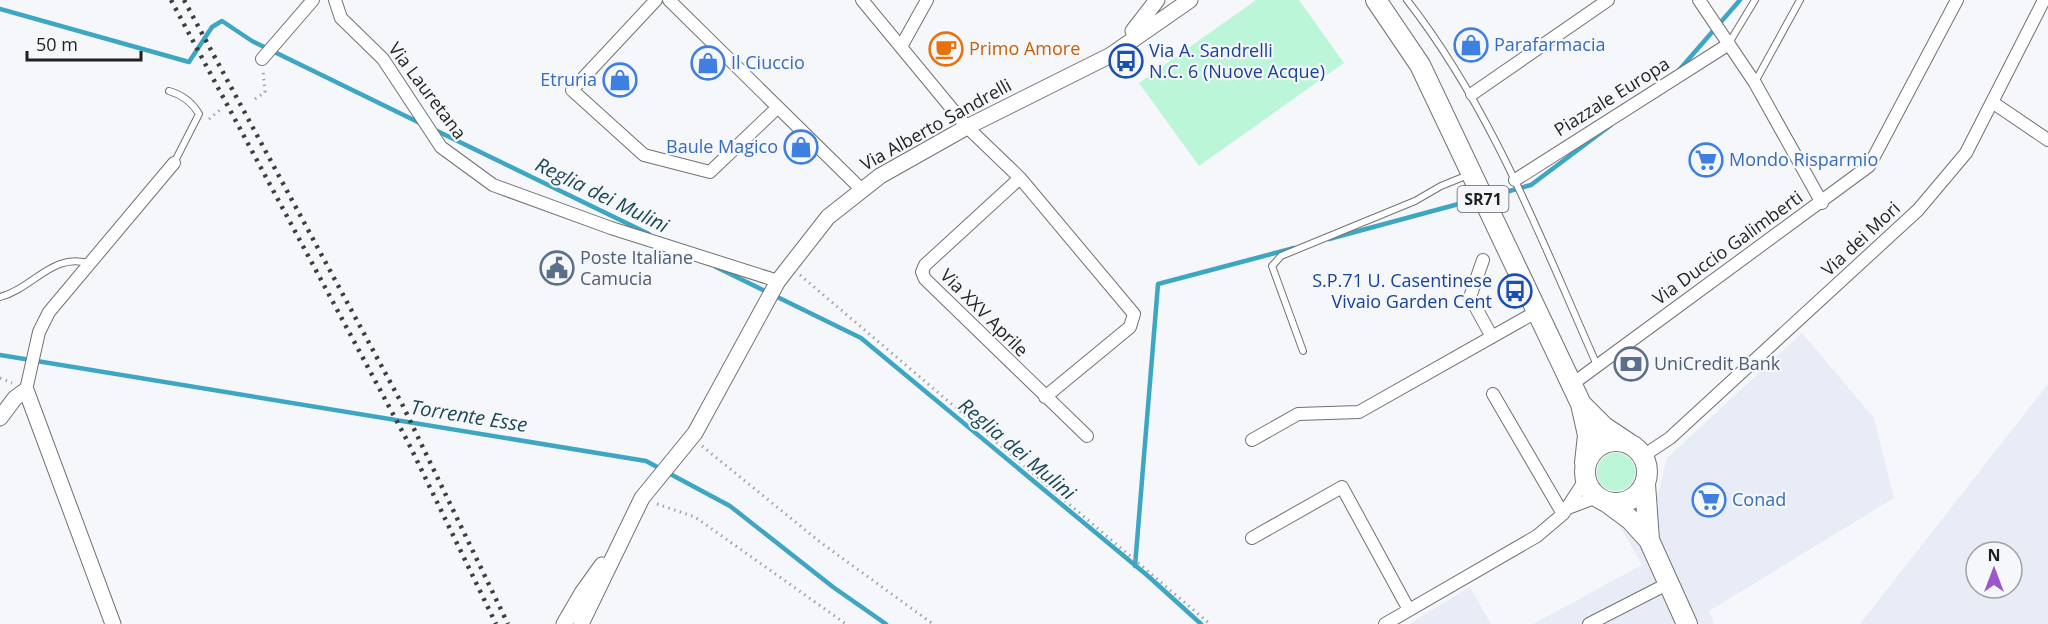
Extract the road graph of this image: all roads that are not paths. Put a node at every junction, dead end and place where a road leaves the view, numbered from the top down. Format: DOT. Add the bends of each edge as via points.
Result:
graph roads {
  1 [pos="313,0"];
  2 [pos="335,0"];
  3 [pos="656,0"];
  4 [pos="669,0"];
  5 [pos="862,0"];
  6 [pos="927,0"];
  7 [pos="1157,0"];
  8 [pos="1190,0"];
  9 [pos="1376,0"];
  10 [pos="1407,0"];
  11 [pos="1608,0"];
  12 [pos="1699,0"];
  13 [pos="1755,0"];
  14 [pos="1800,0"];
  15 [pos="1957,0"];
  16 [pos="2044,0"];
  17 [pos="1729,44"];
  18 [pos="902,45"];
  19 [pos="1111,54"];
  20 [pos="262,59"];
  21 [pos="1755,83"];
  22 [pos="169,91"];
  23 [pos="1472,94"];
  24 [pos="1992,102"];
  25 [pos="777,108"];
  26 [pos="967,127"];
  27 [pos="2048,140"];
  28 [pos="174,163"];
  29 [pos="1471,174"];
  30 [pos="1020,178"];
  31 [pos="1515,180"];
  32 [pos="862,190"];
  33 [pos="1822,203"];
  34 [pos="1483,260"];
  35 [pos="92,264"];
  36 [pos="778,281"];
  37 [pos="0,297"];
  38 [pos="1536,312"];
  39 [pos="1491,337"];
  40 [pos="1303,351"];
  41 [pos="1598,365"];
  42 [pos="27,384"];
  43 [pos="1571,385"];
  44 [pos="1493,394"];
  45 [pos="1045,397"];
  46 [pos="1581,404"];
  47 [pos="0,418"];
  48 [pos="1087,436"];
  49 [pos="1252,440"];
  50 [pos="1628,443"];
  51 [pos="1643,456"];
  52 [pos="1585,473"];
  53 [pos="1645,484"];
  54 [pos="1603,500"];
  55 [pos="1566,511"];
  56 [pos="624,533"];
  57 [pos="1252,538"];
  58 [pos="1649,540"];
  59 [pos="1669,583"];
  60 [pos="1409,610"];
  61 [pos="112,624"];
  62 [pos="564,624"];
  63 [pos="581,624"];
  64 [pos="1384,624"];
  65 [pos="1589,624"];
  66 [pos="1687,624"];
  1 -- 20 [label="street"];
  2 -- 36 [label="street, Via Lauretana" via="341,18 383,59 441,147 493,185 611,228"];
  3 -- 25 [label="street" via="572,90 644,155 710,172"];
  4 -- 25 [label="street, Via Alberto Sandrelli"];
  5 -- 18 [label="street"];
  6 -- 18 [label="street"];
  7 -- 19 [label="street, Via Alberto Sandrelli" via="1146,18"];
  8 -- 19 [label="street, Via Alberto Sandrelli"];
  9 -- 29 [label="main road, SR71" via="1420,65"];
  10 -- 23 [label="lane" via="1438,39"];
  11 -- 23 [label="street"];
  12 -- 17 [label="street"];
  13 -- 17 [label="lane"];
  14 -- 21 [label="lane"];
  15 -- 33 [label="street, Via Duccio Galimberti" via="1869,166"];
  16 -- 24 [label="street, Via dei Mori"];
  17 -- 21 [label="street"];
  17 -- 31 [label="street, Piazzale Europa"];
  18 -- 26 [label="street"];
  19 -- 26 [label="street, Via Alberto Sandrelli"];
  21 -- 33 [label="street"];
  22 -- 28 [label="lane" via="194,105 199,114"];
  23 -- 31 [label="lane"];
  24 -- 27 [label="street"];
  24 -- 51 [label="street, Via dei Mori" via="1966,153 1918,210 1670,438"];
  25 -- 32 [label="street, Via Alberto Sandrelli"];
  26 -- 30 [label="street"];
  26 -- 32 [label="street, Via Alberto Sandrelli"];
  28 -- 35 [label="street"];
  29 -- 38 [label="main road, SR71"];
  29 -- 40 [label="lane" via="1281,256 1272,266"];
  30 -- 45 [label="street" via="1134,314 1130,327"];
  30 -- 45 [label="street, Via XXV Aprile" via="922,272"];
  31 -- 41 [label="lane"];
  32 -- 36 [label="street" via="828,217"];
  33 -- 41 [label="street, Via Duccio Galimberti"];
  34 -- 39 [label="street" via="1470,297"];
  35 -- 37 [label="lane" via="77,259 60,262"];
  35 -- 42 [label="street" via="50,312 39,332"];
  36 -- 56 [label="street" via="693,435 642,498"];
  38 -- 39 [label="street"];
  38 -- 43 [label="main road, SR71"];
  39 -- 49 [label="street" via="1359,412 1298,414"];
  41 -- 43 [label="street, Via Duccio Galimberti"];
  42 -- 47 [label="street"];
  42 -- 61 [label="street"];
  43 -- 46 [label="main road, SR71"];
  44 -- 55 [label="street"];
  45 -- 48 [label="street, Via XXV Aprile"];
  46 -- 50 [label="main road, SR71" via="1604,427"];
  46 -- 52 [label="main road, SR71" via="1588,435"];
  50 -- 51 [label="main road, SR71"];
  50 -- 52 [label="main road" via="1606,442 1589,455"];
  51 -- 53 [label="main road"];
  52 -- 54 [label="main road"];
  52 -- 55 [label="street"];
  53 -- 54 [label="main road" via="1626,502"];
  53 -- 58 [label="main road"];
  54 -- 55 [label="street"];
  54 -- 58 [label="main road"];
  55 -- 60 [label="street" via="1537,536"];
  56 -- 62 [label="street"];
  56 -- 63 [label="street"];
  57 -- 60 [label="street" via="1342,487"];
  58 -- 59 [label="main road"];
  59 -- 65 [label="street"];
  59 -- 66 [label="main road"];
  60 -- 64 [label="street"];
}
